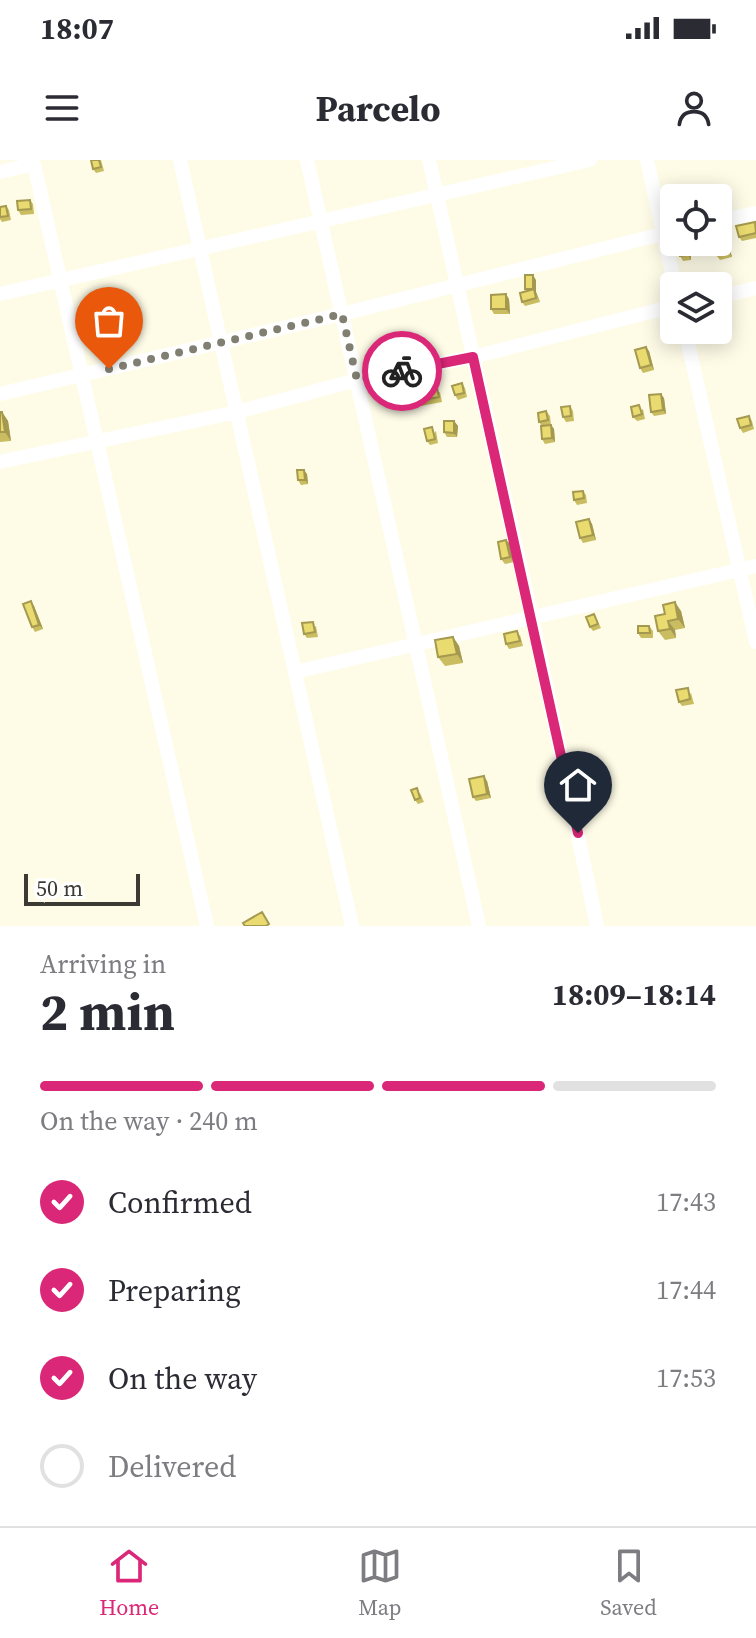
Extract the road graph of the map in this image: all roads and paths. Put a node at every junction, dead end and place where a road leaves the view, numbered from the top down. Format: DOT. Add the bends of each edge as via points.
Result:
graph roads {
  1 [pos="180,160"];
  2 [pos="307,160"];
  3 [pos="429,160"];
  4 [pos="590,160"];
  5 [pos="647,160"];
  6 [pos="33,162"];
  7 [pos="0,172"];
  8 [pos="437,195"];
  9 [pos="660,203"];
  10 [pos="756,213"];
  11 [pos="732,218"];
  12 [pos="321,221"];
  13 [pos="660,234"];
  14 [pos="200,249"];
  15 [pos="60,281"];
  16 [pos="457,285"];
  17 [pos="756,288"];
  18 [pos="0,294"];
  19 [pos="732,294"];
  20 [pos="660,310"];
  21 [pos="342,314"];
  22 [pos="221,343"];
  23 [pos="688,344"];
  24 [pos="473,357"];
  25 [pos="81,375"];
  26 [pos="357,380"];
  27 [pos="0,394"];
  28 [pos="237,412"];
  29 [pos="96,442"];
  30 [pos="0,462"];
  31 [pos="756,566"];
  32 [pos="740,569"];
  33 [pos="532,617"];
  34 [pos="756,642"];
  35 [pos="417,644"];
  36 [pos="295,672"];
  37 [pos="207,926"];
  38 [pos="352,926"];
  39 [pos="479,926"];
  40 [pos="597,926"];
  1 -- 14 [label="street"];
  2 -- 12 [label="street"];
  3 -- 8 [label="street"];
  4 -- 8 [label="street"];
  5 -- 9 [label="street"];
  6 -- 7 [label="street"];
  6 -- 15 [label="street"];
  8 -- 12 [label="street"];
  8 -- 16 [label="street"];
  10 -- 11 [label="street"];
  12 -- 14 [label="street"];
  12 -- 21 [label="street"];
  13 -- 16 [label="street"];
  14 -- 15 [label="street"];
  14 -- 22 [label="street"];
  15 -- 18 [label="street"];
  15 -- 25 [label="street"];
  16 -- 21 [label="street"];
  16 -- 24 [label="street"];
  17 -- 19 [label="street"];
  20 -- 24 [label="street"];
  21 -- 22 [label="street"];
  21 -- 26 [label="street"];
  22 -- 25 [label="street"];
  22 -- 28 [label="street"];
  23 -- 32 [label="street"];
  24 -- 26 [label="street"];
  24 -- 33 [label="street"];
  25 -- 27 [label="street"];
  25 -- 29 [label="street"];
  26 -- 28 [label="street"];
  26 -- 35 [label="street"];
  28 -- 29 [label="street"];
  28 -- 36 [label="street"];
  29 -- 30 [label="street"];
  29 -- 37 [label="street"];
  31 -- 32 [label="street"];
  32 -- 33 [label="street"];
  32 -- 34 [label="street"];
  33 -- 35 [label="street"];
  33 -- 40 [label="street"];
  35 -- 36 [label="street"];
  35 -- 39 [label="street"];
  36 -- 38 [label="street"];
}
